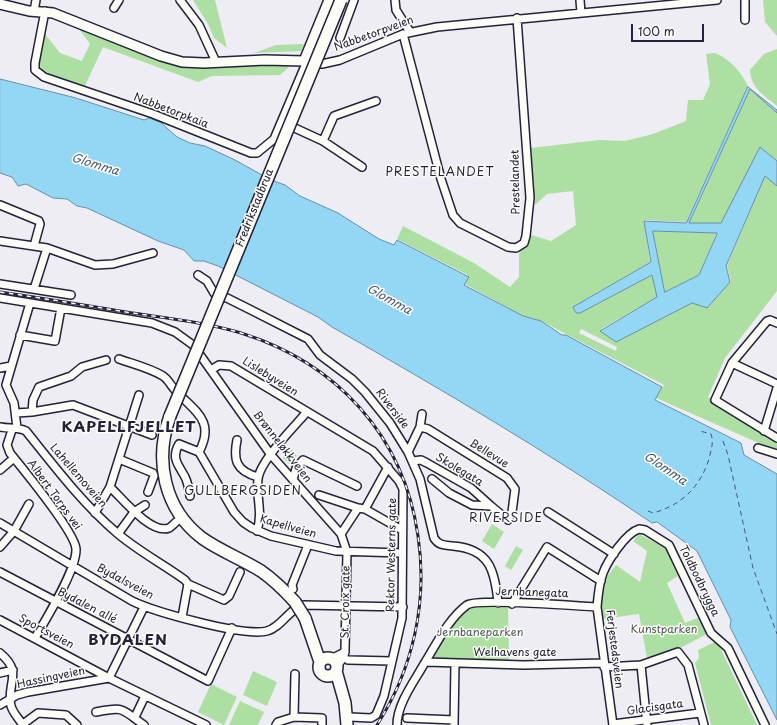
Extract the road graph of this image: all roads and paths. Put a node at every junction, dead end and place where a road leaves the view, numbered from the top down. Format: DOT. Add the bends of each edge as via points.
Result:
graph roads {
  1 [pos="36,0"];
  2 [pos="119,0"];
  3 [pos="180,0"];
  4 [pos="329,0"];
  5 [pos="340,0"];
  6 [pos="354,0"];
  7 [pos="395,0"];
  8 [pos="580,0"];
  9 [pos="717,0"];
  10 [pos="745,0"];
  11 [pos="672,2"];
  12 [pos="0,4"];
  13 [pos="114,8"];
  14 [pos="34,11"];
  15 [pos="45,11"];
  16 [pos="581,13"];
  17 [pos="517,18"];
  18 [pos="745,20"];
  19 [pos="407,33"];
  20 [pos="340,38"];
  21 [pos="306,61"];
  22 [pos="216,62"];
  23 [pos="376,101"];
  24 [pos="282,122"];
  25 [pos="323,141"];
  26 [pos="362,167"];
  27 [pos="0,205"];
  28 [pos="0,241"];
  29 [pos="34,246"];
  30 [pos="47,248"];
  31 [pos="153,254"];
  32 [pos="198,275"];
  33 [pos="0,284"];
  34 [pos="34,289"];
  35 [pos="71,296"];
  36 [pos="0,298"];
  37 [pos="30,303"];
  38 [pos="61,308"];
  39 [pos="777,323"];
  40 [pos="20,335"];
  41 [pos="119,359"];
  42 [pos="106,360"];
  43 [pos="732,363"];
  44 [pos="10,366"];
  45 [pos="0,368"];
  46 [pos="211,370"];
  47 [pos="777,384"];
  48 [pos="777,388"];
  49 [pos="139,395"];
  50 [pos="32,412"];
  51 [pos="306,412"];
  52 [pos="16,413"];
  53 [pos="422,414"];
  54 [pos="0,427"];
  55 [pos="129,427"];
  56 [pos="420,427"];
  57 [pos="14,429"];
  58 [pos="764,431"];
  59 [pos="152,435"];
  60 [pos="777,438"];
  61 [pos="237,440"];
  62 [pos="758,448"];
  63 [pos="199,452"];
  64 [pos="408,452"];
  65 [pos="777,454"];
  66 [pos="271,455"];
  67 [pos="14,458"];
  68 [pos="119,459"];
  69 [pos="412,461"];
  70 [pos="388,467"];
  71 [pos="282,468"];
  72 [pos="296,468"];
  73 [pos="0,470"];
  74 [pos="258,478"];
  75 [pos="432,479"];
  76 [pos="293,480"];
  77 [pos="358,486"];
  78 [pos="110,487"];
  79 [pos="148,492"];
  80 [pos="319,495"];
  81 [pos="190,496"];
  82 [pos="29,504"];
  83 [pos="145,505"];
  84 [pos="491,506"];
  85 [pos="361,508"];
  86 [pos="134,512"];
  87 [pos="548,512"];
  88 [pos="95,513"];
  89 [pos="508,520"];
  90 [pos="176,522"];
  91 [pos="0,523"];
  92 [pos="639,529"];
  93 [pos="257,530"];
  94 [pos="402,530"];
  95 [pos="14,531"];
  96 [pos="118,534"];
  97 [pos="341,534"];
  98 [pos="308,545"];
  99 [pos="0,548"];
  100 [pos="347,552"];
  101 [pos="402,553"];
  102 [pos="614,554"];
  103 [pos="72,566"];
  104 [pos="0,572"];
  105 [pos="240,572"];
  106 [pos="601,581"];
  107 [pos="188,584"];
  108 [pos="291,592"];
  109 [pos="55,602"];
  110 [pos="498,603"];
  111 [pos="512,604"];
  112 [pos="346,605"];
  113 [pos="144,607"];
  114 [pos="403,607"];
  115 [pos="597,607"];
  116 [pos="182,618"];
  117 [pos="0,620"];
  118 [pos="232,628"];
  119 [pos="35,638"];
  120 [pos="128,639"];
  121 [pos="0,653"];
  122 [pos="348,660"];
  123 [pos="392,661"];
  124 [pos="426,662"];
  125 [pos="455,663"];
  126 [pos="330,665"];
  127 [pos="604,665"];
  128 [pos="641,665"];
  129 [pos="13,670"];
  130 [pos="0,673"];
  131 [pos="295,674"];
  132 [pos="109,678"];
  133 [pos="145,696"];
  134 [pos="10,699"];
  135 [pos="0,705"];
  136 [pos="96,712"];
  137 [pos="700,713"];
  138 [pos="135,717"];
  139 [pos="294,717"];
  140 [pos="408,718"];
  141 [pos="349,721"];
  142 [pos="454,722"];
  143 [pos="196,723"];
  144 [pos="647,723"];
  145 [pos="23,725"];
  146 [pos="77,725"];
  147 [pos="144,725"];
  148 [pos="206,725"];
  149 [pos="276,725"];
  150 [pos="322,725"];
  151 [pos="341,725"];
  152 [pos="397,725"];
  153 [pos="613,725"];
  154 [pos="704,725"];
  155 [pos="765,725"];
  1 -- 14 [label="street"];
  2 -- 13 [label="street"];
  3 -- 22 [label="street" via="199,25"];
  4 -- 21 [label="main road"];
  5 -- 108 [label="highway, Fredrikstadbrua, bridge" via="170,416 163,439 165,484 179,513 202,538"];
  6 -- 20 [label="street"];
  7 -- 19 [label="street" via="396,10"];
  8 -- 16 [label="street"];
  9 -- 11 [label="street, Nabbetorpveien"];
  10 -- 18 [label="street"];
  11 -- 16 [label="street, Nabbetorpveien"];
  12 -- 14 [label="main road, Nabbetorpveien"];
  14 -- 15 [label="main road, Nabbetorpveien"];
  15 -- 22 [label="main road, Nabbetorpveien" via="72,19 167,58 192,63"];
  15 -- 24 [label="street, Nabbetorpkaia" via="35,63 35,70 44,77 153,114 251,153 257,153 274,139"];
  16 -- 17 [label="street, Nabbetorpveien"];
  17 -- 19 [label="street, Nabbetorpveien"];
  17 -- 19 [label="street, Prestelandet" via="530,198 526,236 524,243 516,248 508,247 460,223 453,215 442,180"];
  19 -- 21 [label="street, Nabbetorpveien" via="340,60 322,64"];
  21 -- 22 [label="main road, Nabbetorpveien"];
  21 -- 24 [label="street, Nabbetorpkaia"];
  23 -- 25 [label="street" via="334,116"];
  24 -- 25 [label="street"];
  25 -- 26 [label="street"];
  27 -- 29 [label="street" via="39,221"];
  28 -- 29 [label="street"];
  29 -- 30 [label="street"];
  30 -- 31 [label="street" via="86,263 102,266"];
  30 -- 34 [label="street"];
  32 -- 64 [label="street, Riverside" via="207,281 219,297 227,298 308,339 320,355 365,392 390,423"];
  33 -- 34 [label="street"];
  34 -- 35 [label="street"];
  36 -- 37 [label="street"];
  37 -- 38 [label="street"];
  37 -- 40 [label="street, Albert Torps vei"];
  38 -- 40 [label="street" via="55,341"];
  38 -- 46 [label="street" via="140,320 165,327 187,339"];
  39 -- 43 [label="street" via="767,321"];
  40 -- 44 [label="street, Albert Torps vei"];
  41 -- 63 [label="street" via="163,376 197,411 205,430"];
  42 -- 50 [label="street" via="82,367 71,376 39,387 35,393"];
  43 -- 47 [label="street"];
  43 -- 58 [label="street" via="715,400"];
  44 -- 45 [label="street"];
  44 -- 52 [label="street, Albert Torps vei" via="6,385"];
  46 -- 51 [label="street, Lislebyveien" via="219,365 230,366"];
  46 -- 66 [label="street, Brønneløkkveien"];
  48 -- 58 [label="street"];
  49 -- 55 [label="street"];
  50 -- 52 [label="street"];
  50 -- 55 [label="street" via="73,405"];
  51 -- 66 [label="street"];
  51 -- 70 [label="street, Lislebyveien" via="373,451"];
  52 -- 57 [label="street, Albert Torps vei"];
  53 -- 56 [label="street"];
  54 -- 57 [label="street, Lahellemoveien"];
  55 -- 59 [label="street"];
  55 -- 68 [label="street"];
  56 -- 64 [label="street"];
  56 -- 89 [label="street, Bellevue" via="428,429 507,478 515,489 512,512"];
  57 -- 67 [label="street, Albert Torps vei" via="7,445"];
  57 -- 88 [label="street, Lahellemoveien" via="26,431"];
  58 -- 60 [label="street"];
  61 -- 74 [label="street" via="235,461 246,472"];
  62 -- 65 [label="street"];
  63 -- 81 [label="street" via="179,444 175,453 176,463 186,479"];
  63 -- 93 [label="street, Kapellveien" via="238,517"];
  64 -- 69 [label="street, Riverside"];
  66 -- 71 [label="street, Brønneløkkveien"];
  66 -- 74 [label="street"];
  67 -- 73 [label="street"];
  67 -- 103 [label="street, Albert Torps vei" via="71,536 76,549"];
  68 -- 78 [label="street"];
  68 -- 79 [label="street" via="153,473"];
  69 -- 84 [label="street, Skolegata" via="420,460 434,466 471,488"];
  69 -- 110 [label="street, Riverside" via="420,479 434,538 439,544 466,548 482,556 491,566 496,579"];
  70 -- 85 [label="street"];
  70 -- 94 [label="street, Rektor Westerns gate" via="403,489"];
  71 -- 72 [label="street"];
  71 -- 76 [label="street, Brønneløkkveien"];
  72 -- 76 [label="street"];
  72 -- 77 [label="street" via="303,460"];
  74 -- 93 [label="street" via="260,514"];
  75 -- 84 [label="street, Skolegata" via="449,493 472,505"];
  76 -- 97 [label="street, Brønneløkkveien"];
  78 -- 86 [label="street"];
  78 -- 88 [label="street"];
  80 -- 85 [label="street"];
  82 -- 95 [label="street"];
  83 -- 86 [label="street"];
  84 -- 89 [label="street, Skolegata"];
  85 -- 94 [label="street"];
  85 -- 97 [label="street"];
  86 -- 90 [label="street" via="147,522 164,528"];
  86 -- 96 [label="street"];
  87 -- 102 [label="street"];
  88 -- 96 [label="street, Lahellemoveien"];
  91 -- 95 [label="street, Bydalsveien"];
  92 -- 102 [label="street, Ferjestedsveien" via="627,536"];
  92 -- 155 [label="street, Toldbodbrygga" via="669,545 711,633 730,653"];
  93 -- 98 [label="street, Kapellveien"];
  94 -- 101 [label="street, Rektor Westerns gate"];
  95 -- 99 [label="street"];
  95 -- 103 [label="street, Bydalsveien"];
  96 -- 107 [label="street, Lahellemoveien"];
  97 -- 100 [label="street, Brønneløkkveien"];
  98 -- 100 [label="street, Kapellveien"];
  98 -- 108 [label="street"];
  100 -- 101 [label="street, Kapellveien"];
  100 -- 112 [label="street, St. Croix gate"];
  101 -- 114 [label="street, Rektor Westerns gate"];
  102 -- 106 [label="street, Ferjestedsveien"];
  103 -- 109 [label="street, Albert Torps vei"];
  103 -- 113 [label="street, Bydalsveien"];
  104 -- 109 [label="street, Bydalen allé"];
  105 -- 107 [label="street, Lahellemoveien" via="224,600"];
  106 -- 111 [label="street" via="547,547"];
  106 -- 115 [label="street, Ferjestedsveien"];
  107 -- 116 [label="street"];
  108 -- 126 [label="highway, Fredrikstadbrua, bridge"];
  109 -- 119 [label="street, Albert Torps vei"];
  109 -- 120 [label="street, Bydalen allé"];
  110 -- 111 [label="street, Jernbanegata"];
  110 -- 124 [label="street, Jernbanegata" via="468,604 458,613"];
  111 -- 115 [label="street, Jernbanegata"];
  112 -- 114 [label="street"];
  112 -- 118 [label="street, Bydalsveien" via="299,606 278,624 265,631"];
  112 -- 126 [label="street, St. Croix gate" via="345,652 341,663"];
  113 -- 116 [label="street, Bydalsveien"];
  113 -- 120 [label="street"];
  114 -- 123 [label="street, Rektor Westerns gate"];
  115 -- 127 [label="street, Ferjestedsveien"];
  116 -- 118 [label="street, Bydalsveien"];
  117 -- 119 [label="street, Sportsveien"];
  118 -- 120 [label="street, Bydalen allé" via="208,681"];
  119 -- 132 [label="street, Sportsveien"];
  120 -- 132 [label="street"];
  121 -- 129 [label="street"];
  122 -- 123 [label="street"];
  123 -- 141 [label="street, Rektor Westerns gate" via="384,696 376,715"];
  124 -- 125 [label="street, Welhavens gate"];
  124 -- 152 [label="street" via="402,705"];
  125 -- 127 [label="street, Welhavens gate"];
  125 -- 142 [label="street"];
  126 -- 141 [label="highway" via="344,698"];
  126 -- 151 [label="highway"];
  127 -- 128 [label="street, Welhavens gate"];
  127 -- 153 [label="street, Ferjestedsveien"];
  128 -- 137 [label="street, Welhavens gate" via="678,652 688,665"];
  128 -- 144 [label="street"];
  129 -- 130 [label="street"];
  129 -- 134 [label="street"];
  131 -- 139 [label="street"];
  132 -- 133 [label="street, Sportsveien"];
  132 -- 134 [label="street, Hassingveien" via="28,692"];
  133 -- 138 [label="street"];
  133 -- 143 [label="street, Sportsveien"];
  134 -- 135 [label="street, Hassingveien"];
  134 -- 145 [label="street" via="12,708"];
  136 -- 138 [label="street" via="116,708"];
  137 -- 144 [label="street, Glacisgata"];
  137 -- 154 [label="street"];
  138 -- 147 [label="street"];
  139 -- 149 [label="street"];
  139 -- 150 [label="street" via="322,718"];
  140 -- 142 [label="street"];
  143 -- 148 [label="street, Sportsveien"];
  144 -- 153 [label="street, Glacisgata"];
  145 -- 146 [label="street" via="38,713 66,714"];
}
